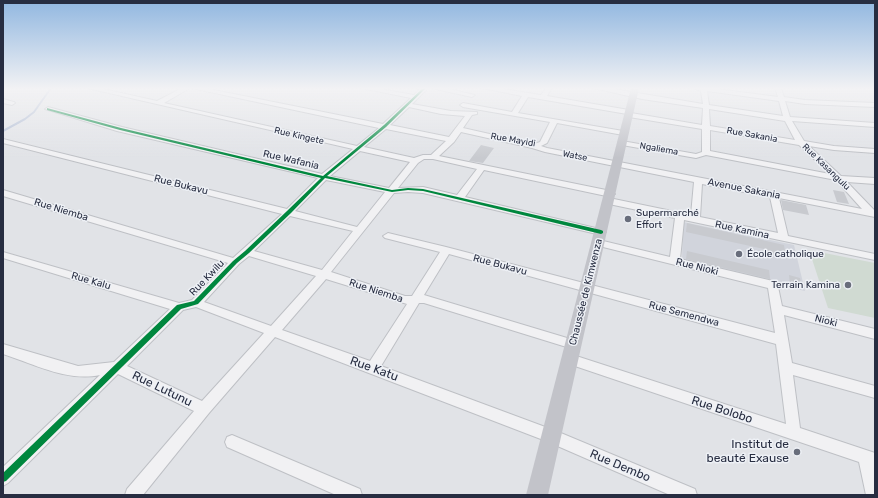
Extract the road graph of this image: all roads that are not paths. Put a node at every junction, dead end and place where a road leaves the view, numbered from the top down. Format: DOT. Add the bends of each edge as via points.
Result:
graph roads {
  1 [pos="56,111"];
  2 [pos="194,111"];
  3 [pos="311,111"];
  4 [pos="400,111"];
  5 [pos="447,111"];
  6 [pos="463,111"];
  7 [pos="463,111"];
  8 [pos="466,111"];
  9 [pos="495,111"];
  10 [pos="516,111"];
  11 [pos="614,111"];
  12 [pos="706,111"];
  13 [pos="739,111"];
  14 [pos="785,111"];
  15 [pos="457,114"];
  16 [pos="514,114"];
  17 [pos="629,114"];
  18 [pos="787,119"];
  19 [pos="554,122"];
  20 [pos="867,124"];
  21 [pos="875,125"];
  22 [pos="385,126"];
  23 [pos="706,127"];
  24 [pos="459,129"];
  25 [pos="875,131"];
  26 [pos="622,138"];
  27 [pos="451,140"];
  28 [pos="3,141"];
  29 [pos="801,143"];
  30 [pos="534,146"];
  31 [pos="357,149"];
  32 [pos="875,150"];
  33 [pos="706,153"];
  34 [pos="434,157"];
  35 [pos="415,161"];
  36 [pos="617,165"];
  37 [pos="482,167"];
  38 [pos="324,177"];
  39 [pos="838,177"];
  40 [pos="698,180"];
  41 [pos="875,181"];
  42 [pos="392,191"];
  43 [pos="3,193"];
  44 [pos="774,195"];
  45 [pos="610,198"];
  46 [pos="460,199"];
  47 [pos="289,212"];
  48 [pos="874,215"];
  49 [pos="680,216"];
  50 [pos="695,220"];
  51 [pos="359,230"];
  52 [pos="388,236"];
  53 [pos="600,238"];
  54 [pos="784,238"];
  55 [pos="446,250"];
  56 [pos="247,252"];
  57 [pos="3,255"];
  58 [pos="875,257"];
  59 [pos="235,262"];
  60 [pos="675,262"];
  61 [pos="324,274"];
  62 [pos="587,289"];
  63 [pos="416,298"];
  64 [pos="196,303"];
  65 [pos="179,307"];
  66 [pos="777,308"];
  67 [pos="272,331"];
  68 [pos="875,334"];
  69 [pos="781,340"];
  70 [pos="574,344"];
  71 [pos="3,349"];
  72 [pos="570,359"];
  73 [pos="786,367"];
  74 [pos="118,368"];
  75 [pos="373,368"];
  76 [pos="875,392"];
  77 [pos="204,409"];
  78 [pos="794,434"];
  79 [pos="551,436"];
  80 [pos="232,442"];
  81 [pos="870,458"];
  82 [pos="3,478"];
  83 [pos="133,495"];
  84 [pos="354,495"];
  85 [pos="537,495"];
  86 [pos="689,495"];
  87 [pos="874,495"];
  1 -- 38 [label="street, Rue Wafania" via="120,129"];
  2 -- 31 [label="street, Rue Kingete"];
  3 -- 22 [label="street"];
  4 -- 22 [label="street, Rue Kwilu"];
  5 -- 15 [label="street"];
  6 -- 15 [label="street"];
  7 -- 15 [label="street"];
  8 -- 24 [label="street"];
  9 -- 16 [label="street, Ngaliema"];
  10 -- 16 [label="street"];
  11 -- 17 [label="street, Rue Sakania"];
  12 -- 23 [label="street"];
  13 -- 18 [label="street"];
  14 -- 18 [label="street, Rue Kasangulu"];
  16 -- 19 [label="street, Ngaliema"];
  17 -- 23 [label="street, Rue Sakania"];
  17 -- 26 [label="street, Chaussée de Kimwenza"];
  18 -- 20 [label="street"];
  18 -- 29 [label="street, Rue Kasangulu"];
  19 -- 26 [label="street, Ngaliema"];
  19 -- 30 [label="street, Rue Mayidi" via="543,143"];
  20 -- 21 [label="street"];
  20 -- 25 [label="street"];
  22 -- 27 [label="street"];
  22 -- 31 [label="street, Rue Kwilu"];
  23 -- 29 [label="street, Rue Sakania"];
  23 -- 33 [label="street"];
  24 -- 27 [label="street"];
  24 -- 30 [label="street, Rue Mayidi"];
  26 -- 33 [label="street, Ngaliema" via="696,156"];
  26 -- 36 [label="street, Chaussée de Kimwenza"];
  27 -- 34 [label="street"];
  28 -- 47 [label="street, Rue Bukavu"];
  29 -- 32 [label="street, Rue Sakania"];
  29 -- 39 [label="street, Rue Kasangulu"];
  30 -- 36 [label="street, Watse"];
  31 -- 35 [label="street, Rue Kingete"];
  31 -- 38 [label="street, Rue Kwilu"];
  33 -- 39 [label="street"];
  34 -- 35 [label="street" via="423,157"];
  34 -- 37 [label="street"];
  35 -- 42 [label="street"];
  36 -- 40 [label="street, Avenue Sakania"];
  36 -- 45 [label="street, Chaussée de Kimwenza"];
  37 -- 45 [label="street"];
  37 -- 46 [label="street"];
  38 -- 42 [label="street, Rue Wafania"];
  38 -- 47 [label="street, Rue Kwilu"];
  39 -- 41 [label="street"];
  39 -- 48 [label="street, Rue Kasangulu"];
  40 -- 44 [label="street, Avenue Sakania"];
  40 -- 50 [label="street"];
  42 -- 46 [label="street, Rue Wafania" via="423,190"];
  42 -- 51 [label="street"];
  43 -- 59 [label="street, Rue Niemba"];
  44 -- 48 [label="street, Avenue Sakania"];
  44 -- 54 [label="street"];
  45 -- 49 [label="street, Rue Kamina"];
  45 -- 53 [label="street, Chaussée de Kimwenza"];
  46 -- 53 [label="street, Rue Wafania"];
  47 -- 51 [label="street, Rue Bukavu"];
  47 -- 56 [label="street, Rue Kwilu"];
  49 -- 50 [label="street, Rue Kamina"];
  49 -- 60 [label="street"];
  50 -- 54 [label="street, Rue Kamina"];
  51 -- 61 [label="street"];
  52 -- 55 [label="street, Rue Bukavu"];
  53 -- 60 [label="street, Rue Nioki"];
  53 -- 62 [label="street, Chaussée de Kimwenza"];
  54 -- 58 [label="street, Rue Kamina"];
  55 -- 62 [label="street, Rue Bukavu"];
  55 -- 63 [label="street"];
  56 -- 59 [label="street, Rue Kwilu"];
  56 -- 61 [label="street, Rue Niemba"];
  57 -- 65 [label="street, Rue Kalu"];
  59 -- 64 [label="street, Rue Kwilu"];
  60 -- 66 [label="street, Rue Nioki" via="773,285"];
  61 -- 63 [label="street, Rue Niemba" via="405,300"];
  61 -- 67 [label="street"];
  62 -- 69 [label="street, Rue Semendwa"];
  62 -- 70 [label="street, Chaussée de Kimwenza"];
  63 -- 70 [label="street, Rue Niemba" via="424,298"];
  63 -- 75 [label="street"];
  64 -- 65 [label="street, Rue Kwilu"];
  64 -- 67 [label="street, Rue Katu"];
  65 -- 74 [label="street"];
  66 -- 68 [label="street, Nioki"];
  66 -- 69 [label="street"];
  67 -- 75 [label="street, Rue Katu"];
  67 -- 77 [label="street"];
  69 -- 73 [label="street"];
  70 -- 72 [label="street, Chaussée de Kimwenza"];
  71 -- 74 [label="street" via="78,372"];
  72 -- 78 [label="street, Rue Bolobo"];
  72 -- 79 [label="street, Chaussée de Kimwenza"];
  73 -- 76 [label="street"];
  73 -- 78 [label="street"];
  74 -- 77 [label="street, Rue Lutunu"];
  74 -- 82 [label="street"];
  75 -- 79 [label="street, Rue Katu"];
  77 -- 83 [label="street"];
  78 -- 81 [label="street, Rue Bolobo"];
  79 -- 85 [label="street, Chaussée de Kimwenza"];
  79 -- 86 [label="street, Rue Dembo"];
  80 -- 84 [label="street"];
  81 -- 87 [label="street"];
}
